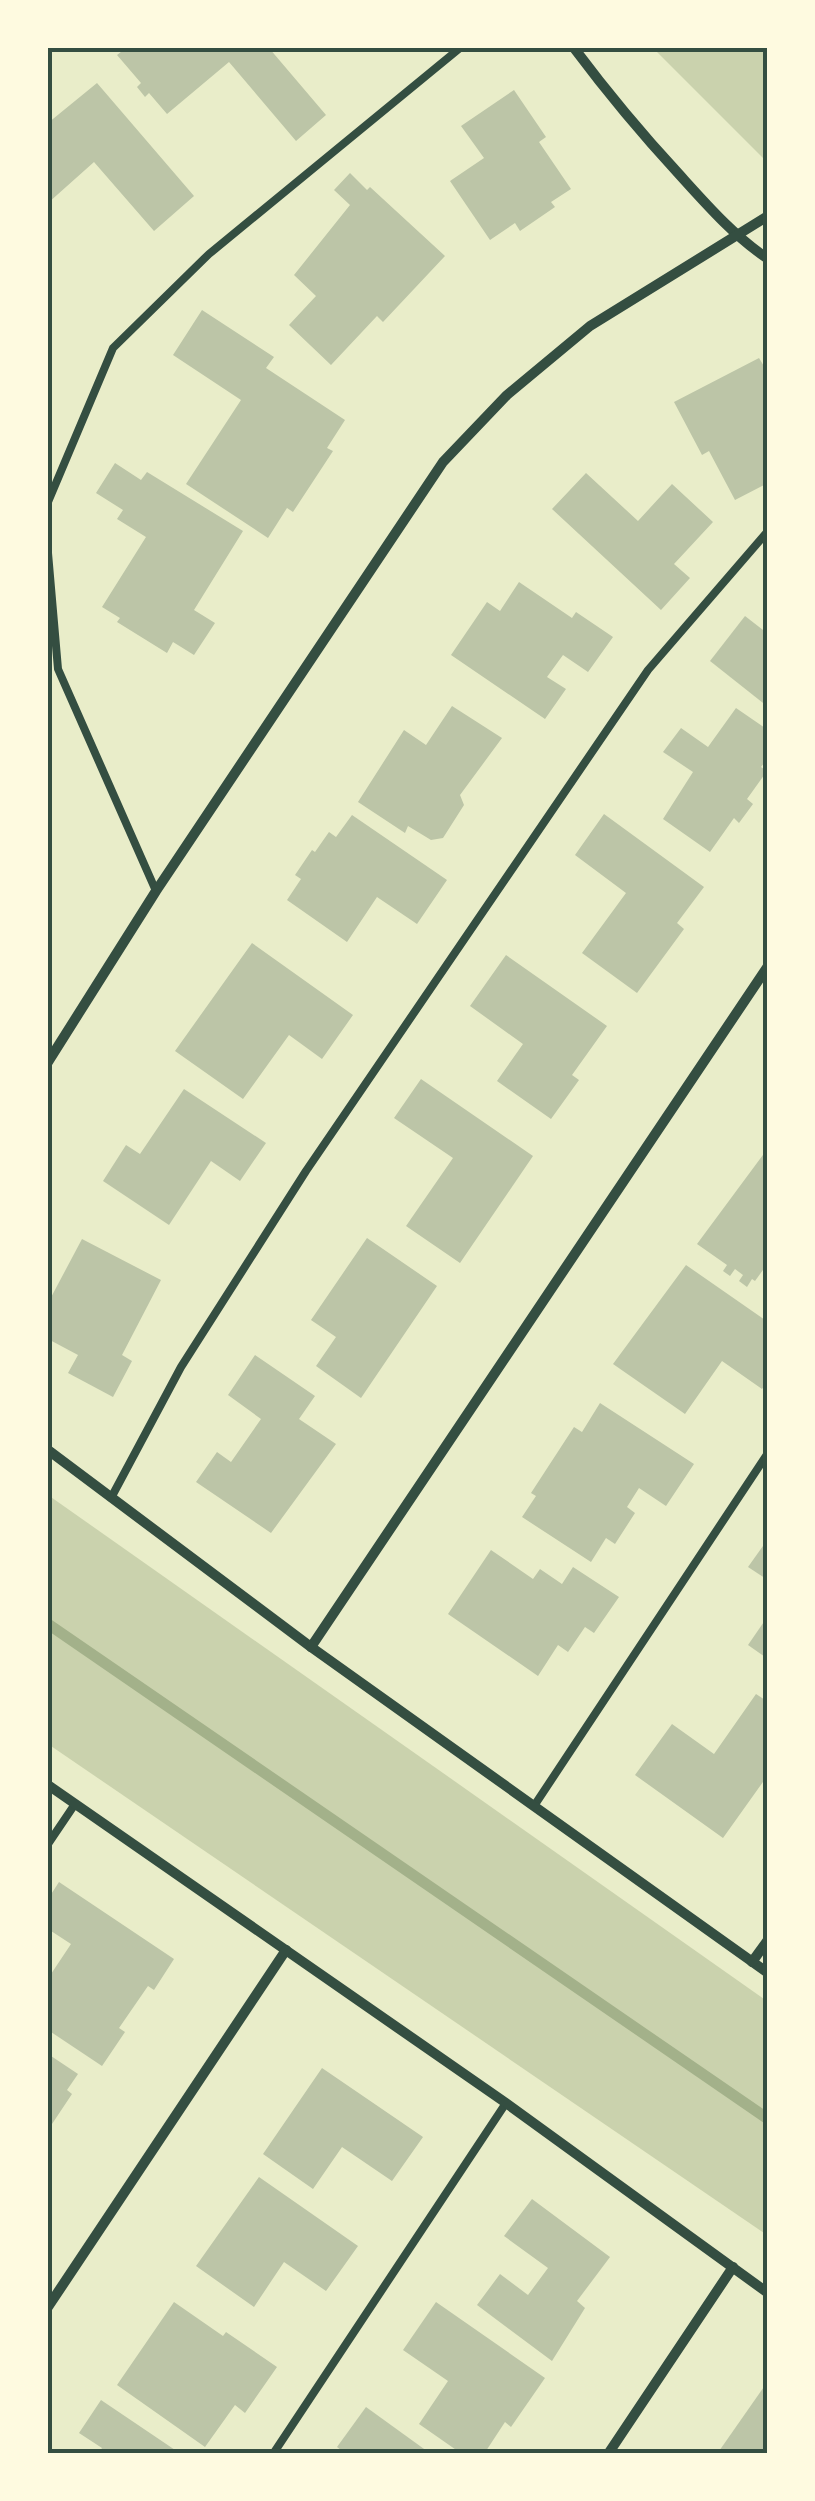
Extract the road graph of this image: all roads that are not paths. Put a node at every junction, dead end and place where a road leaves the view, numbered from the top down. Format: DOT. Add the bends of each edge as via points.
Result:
graph roads {
  1 [pos="460,48"];
  2 [pos="574,48"];
  3 [pos="768,216"];
  4 [pos="736,237"];
  5 [pos="768,260"];
  6 [pos="48,502"];
  7 [pos="768,530"];
  8 [pos="48,552"];
  9 [pos="156,891"];
  10 [pos="768,966"];
  11 [pos="48,1062"];
  12 [pos="48,1450"];
  13 [pos="768,1454"];
  14 [pos="111,1498"];
  15 [pos="311,1648"];
  16 [pos="48,1785"];
  17 [pos="75,1804"];
  18 [pos="534,1806"];
  19 [pos="48,1844"];
  20 [pos="768,1940"];
  21 [pos="286,1950"];
  22 [pos="752,1962"];
  23 [pos="768,1973"];
  24 [pos="506,2103"];
  25 [pos="733,2268"];
  26 [pos="768,2293"];
  27 [pos="48,2306"];
  28 [pos="273,2454"];
  29 [pos="608,2454"];
  1 -- 6 [label="lane" via="209,254 112,348"];
  2 -- 4 [label="street" via="615,104"];
  3 -- 4 [label="street"];
  4 -- 5 [label="street"];
  4 -- 9 [label="street" via="590,326 508,395 443,462"];
  7 -- 14 [label="lane" via="648,670 317,1155 180,1367"];
  8 -- 9 [label="lane" via="58,668"];
  9 -- 11 [label="street"];
  10 -- 15 [label="street"];
  12 -- 14 [label="street"];
  13 -- 18 [label="lane"];
  14 -- 15 [label="street"];
  15 -- 18 [label="street"];
  16 -- 17 [label="street"];
  17 -- 19 [label="lane"];
  17 -- 21 [label="street"];
  18 -- 22 [label="street"];
  20 -- 22 [label="street"];
  21 -- 24 [label="street"];
  21 -- 27 [label="street"];
  22 -- 23 [label="street"];
  24 -- 25 [label="street"];
  24 -- 28 [label="lane"];
  25 -- 26 [label="street"];
  25 -- 29 [label="street"];
}
